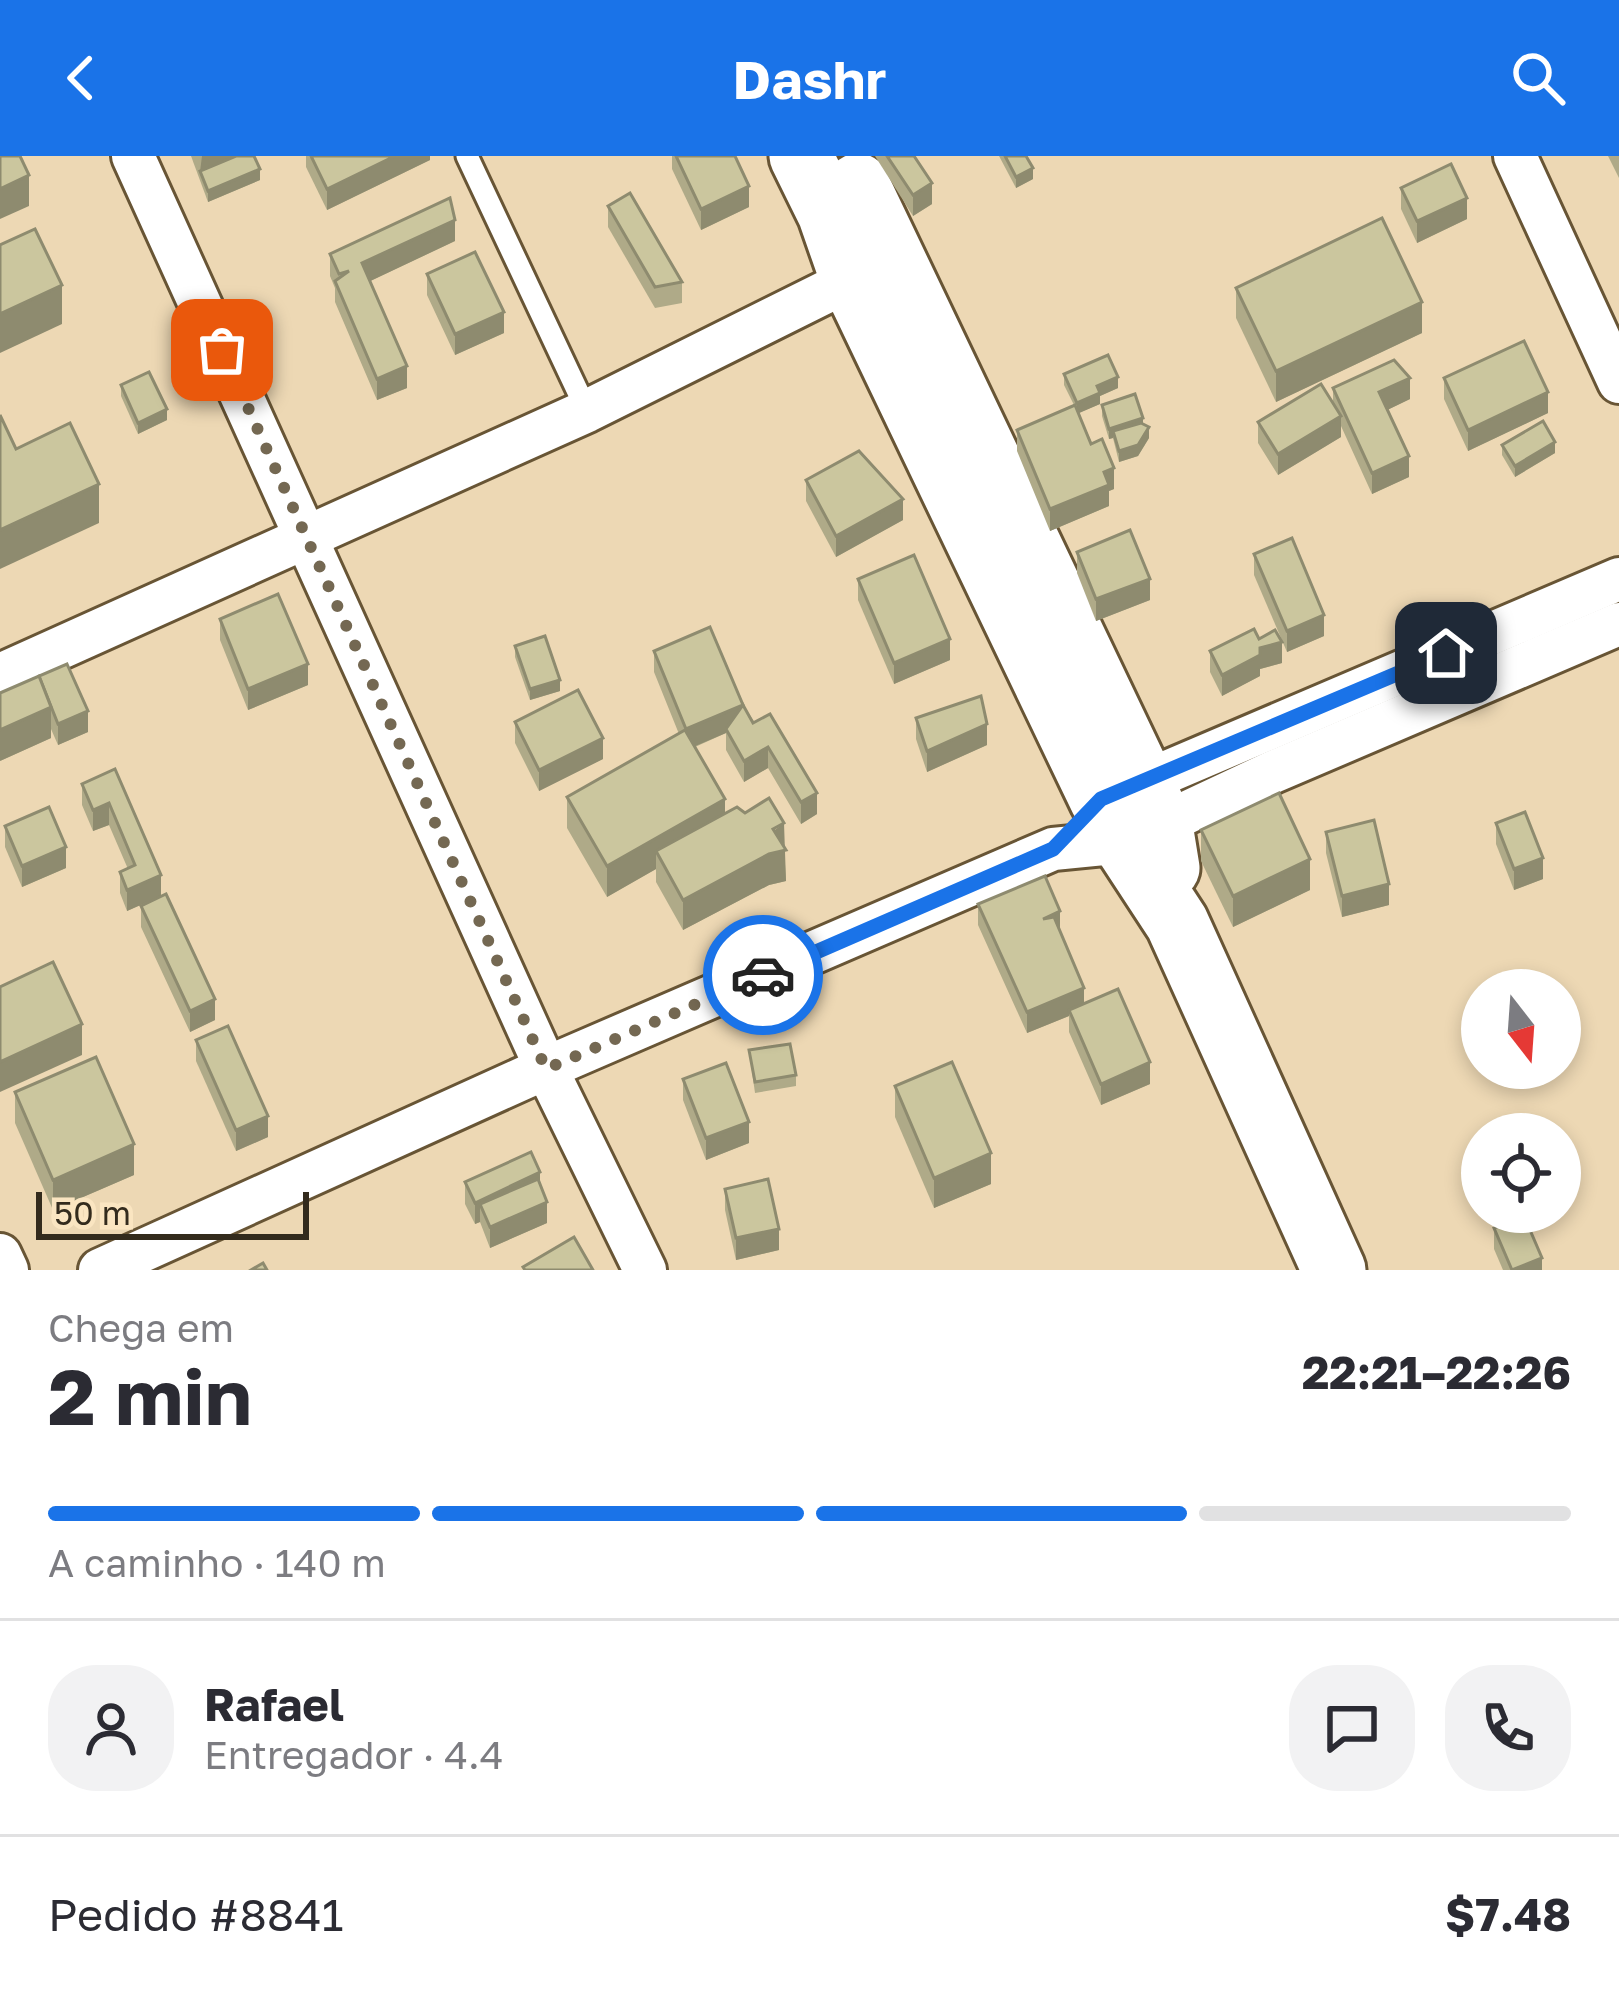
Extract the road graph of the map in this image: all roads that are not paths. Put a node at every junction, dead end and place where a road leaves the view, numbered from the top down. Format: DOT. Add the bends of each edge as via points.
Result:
graph roads {
  1 [pos="133,156"];
  2 [pos="467,156"];
  3 [pos="801,156"];
  4 [pos="846,156"];
  5 [pos="1515,156"];
  6 [pos="870,265"];
  7 [pos="1619,382"];
  8 [pos="587,411"];
  9 [pos="303,537"];
  10 [pos="1619,579"];
  11 [pos="1619,624"];
  12 [pos="0,676"];
  13 [pos="1132,812"];
  14 [pos="546,1069"];
  15 [pos="0,1255"];
  16 [pos="7,1270"];
  17 [pos="100,1270"];
  18 [pos="645,1270"];
  19 [pos="1334,1270"];
  1 -- 9 [label="street"];
  2 -- 8 [label="lane"];
  3 -- 6 [label="street" via="829,213"];
  4 -- 6 [label="street"];
  5 -- 7 [label="street"];
  6 -- 8 [label="street"];
  6 -- 13 [label="street"];
  8 -- 9 [label="street"];
  9 -- 12 [label="street"];
  9 -- 14 [label="street"];
  10 -- 13 [label="street"];
  11 -- 13 [label="street"];
  13 -- 14 [label="street"];
  13 -- 19 [label="street"];
  14 -- 17 [label="street"];
  14 -- 18 [label="street"];
  15 -- 16 [label="street"];
}
